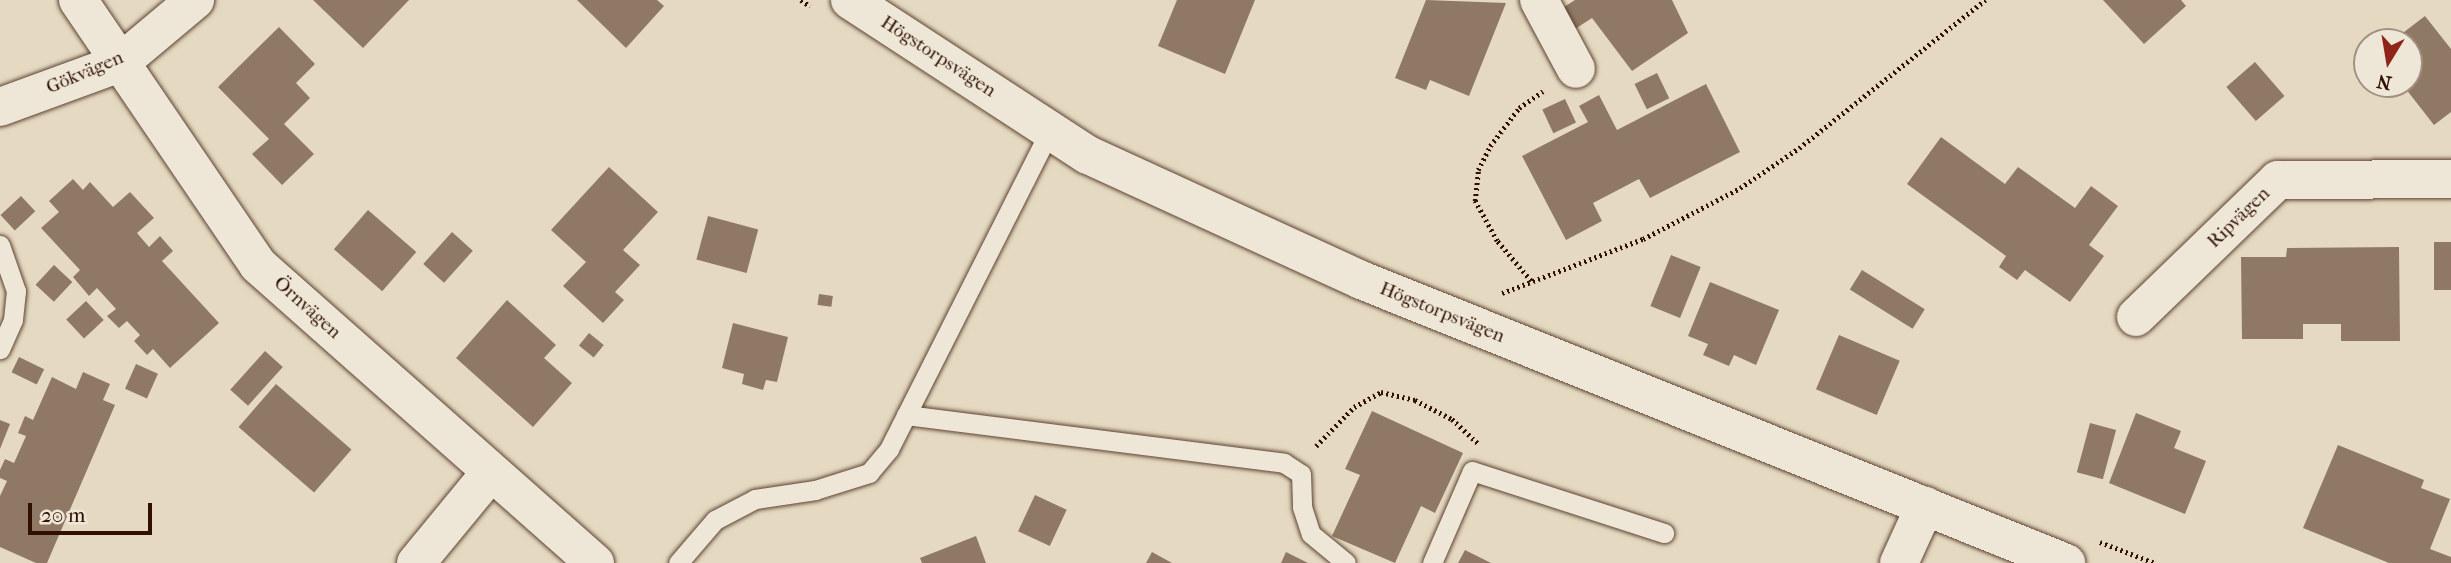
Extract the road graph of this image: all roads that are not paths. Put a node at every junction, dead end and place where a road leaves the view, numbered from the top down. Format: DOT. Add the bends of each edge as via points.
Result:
graph roads {
  1 [pos="78,0"];
  2 [pos="195,0"];
  3 [pos="850,0"];
  4 [pos="1539,0"];
  5 [pos="120,63"];
  6 [pos="1576,69"];
  7 [pos="0,107"];
  8 [pos="1050,130"];
  9 [pos="2451,178"];
  10 [pos="0,245"];
  11 [pos="2136,317"];
  12 [pos="0,349"];
  13 [pos="906,415"];
  14 [pos="491,472"];
  15 [pos="1925,506"];
  16 [pos="1664,533"];
  17 [pos="416,563"];
  18 [pos="594,563"];
  19 [pos="678,563"];
  20 [pos="1346,563"];
  21 [pos="1432,563"];
  22 [pos="1899,563"];
  23 [pos="2066,563"];
  1 -- 5 [label="street, Örnvägen"];
  2 -- 5 [label="street, Gökvägen"];
  3 -- 8 [label="street, Högstorpsvägen"];
  4 -- 6 [label="street"];
  5 -- 7 [label="street, Gökvägen"];
  5 -- 14 [label="street, Örnvägen" via="258,265"];
  8 -- 13 [label="lane"];
  8 -- 15 [label="street, Högstorpsvägen" via="1088,155 1361,280"];
  9 -- 11 [label="street, Ripvägen" via="2278,180"];
  10 -- 12 [label="lane" via="16,291 13,320"];
  13 -- 19 [label="lane" via="889,449 869,473 815,490 755,499 715,520"];
  13 -- 20 [label="lane" via="1283,463 1301,474 1302,506 1311,534"];
  14 -- 17 [label="street"];
  14 -- 18 [label="street, Örnvägen"];
  15 -- 22 [label="street"];
  15 -- 23 [label="street, Högstorpsvägen"];
  16 -- 21 [label="lane" via="1472,471"];
}
